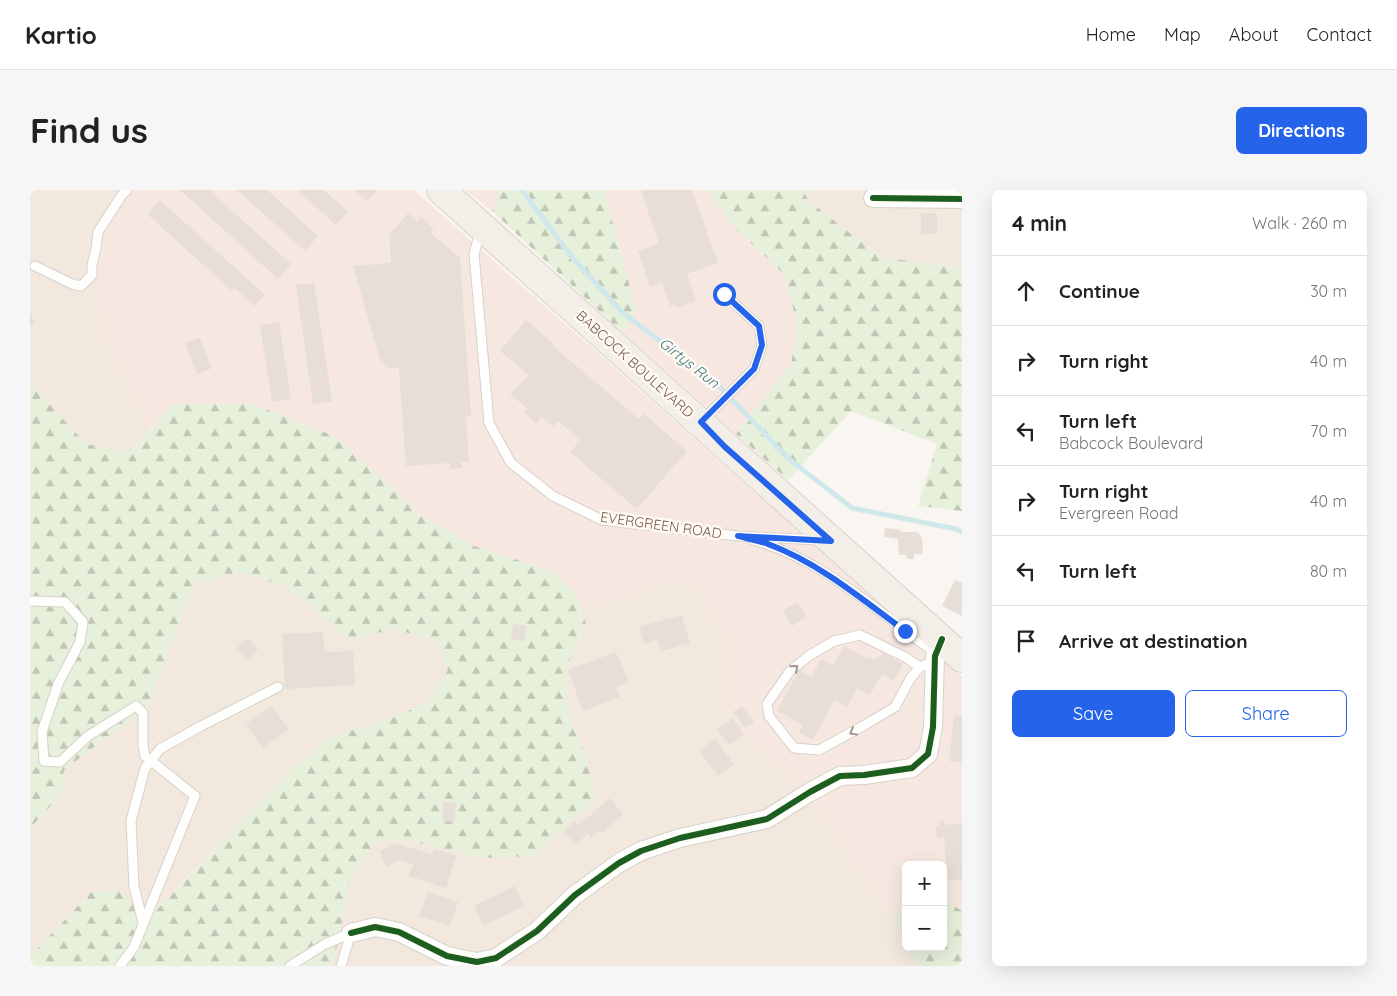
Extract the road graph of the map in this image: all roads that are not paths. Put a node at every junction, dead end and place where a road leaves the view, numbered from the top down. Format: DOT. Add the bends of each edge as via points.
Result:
graph roads {
  1 [pos="126,190"];
  2 [pos="902,194"];
  3 [pos="453,198"];
  4 [pos="873,198"];
  5 [pos="962,199"];
  6 [pos="482,226"];
  7 [pos="35,266"];
  8 [pos="724,294"];
  9 [pos="708,416"];
  10 [pos="738,536"];
  11 [pos="831,541"];
  12 [pos="30,601"];
  13 [pos="939,656"];
  14 [pos="278,687"];
  15 [pos="150,761"];
  16 [pos="144,924"];
  17 [pos="351,933"];
  18 [pos="120,966"];
  19 [pos="290,966"];
  20 [pos="341,966"];
  1 -- 7 [label="lane" via="98,232 92,275 87,282 81,286 72,284"];
  2 -- 4 [label="street"];
  2 -- 5 [label="street"];
  3 -- 6 [label="main road, BABCOCK BOULEVARD"];
  6 -- 9 [label="main road, BABCOCK BOULEVARD"];
  6 -- 10 [label="lane, EVERGREEN ROAD" via="474,254 489,423 511,463 553,496 602,520"];
  8 -- 9 [label="lane" via="759,326 762,345 754,369"];
  9 -- 11 [label="main road, BABCOCK BOULEVARD" via="725,447"];
  10 -- 11 [label="lane, EVERGREEN ROAD"];
  10 -- 13 [label="lane" via="797,557 834,578"];
  11 -- 13 [label="main road, BABCOCK BOULEVARD"];
  12 -- 15 [label="lane" via="65,602 83,622 80,642 58,684 42,732 44,761 60,762 88,736 136,706 143,713 143,746"];
  13 -- 13 [label="lane, one-way" via="910,679 895,707 819,750 794,748 769,716 766,704 790,672 834,641 860,635 905,657"];
  13 -- 17 [label="street" via="928,754 912,768 840,776 767,819 680,838 641,851 575,895 537,931 496,958 477,962 447,956 399,932 375,926"];
  14 -- 15 [label="lane" via="168,744"];
  15 -- 16 [label="lane" via="144,768 131,821 134,886"];
  15 -- 16 [label="lane" via="195,796"];
  16 -- 18 [label="lane" via="134,947"];
  17 -- 19 [label="lane" via="324,944"];
  17 -- 20 [label="lane"];
}
